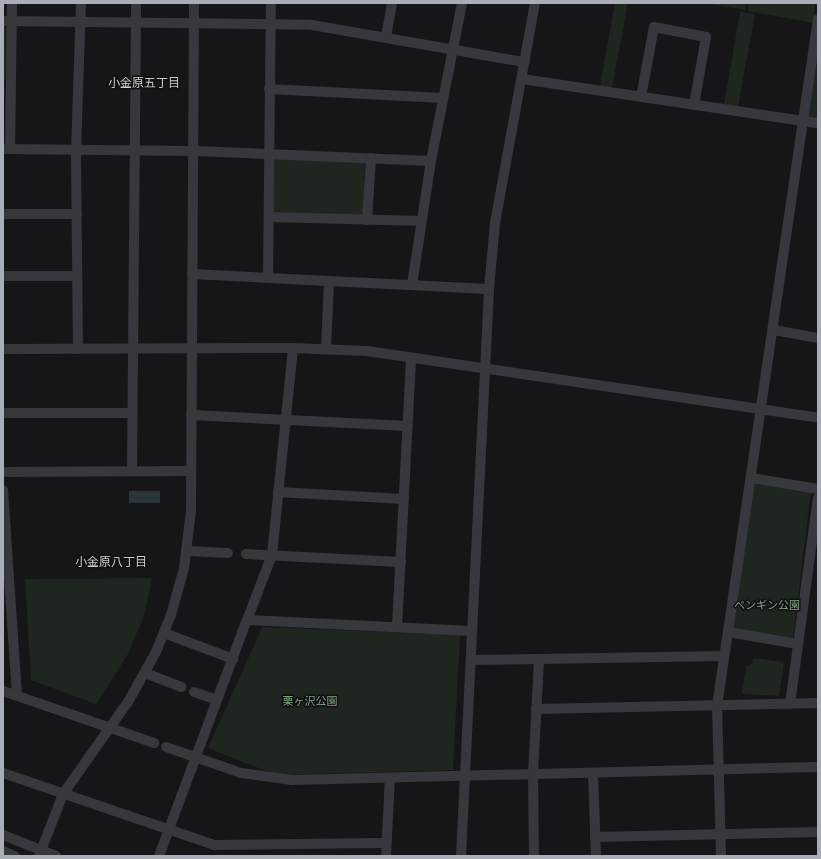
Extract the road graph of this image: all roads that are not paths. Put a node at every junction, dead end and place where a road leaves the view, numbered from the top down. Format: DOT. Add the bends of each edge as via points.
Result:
graph roads {
  1 [pos="12,3"];
  2 [pos="81,3"];
  3 [pos="136,3"];
  4 [pos="194,3"];
  5 [pos="271,3"];
  6 [pos="392,3"];
  7 [pos="462,3"];
  8 [pos="535,3"];
  9 [pos="818,19"];
  10 [pos="7,21"];
  11 [pos="81,22"];
  12 [pos="136,22"];
  13 [pos="194,23"];
  14 [pos="271,24"];
  15 [pos="386,37"];
  16 [pos="454,49"];
  17 [pos="525,62"];
  18 [pos="522,79"];
  19 [pos="7,84"];
  20 [pos="269,89"];
  21 [pos="641,97"];
  22 [pos="443,98"];
  23 [pos="694,105"];
  24 [pos="803,121"];
  25 [pos="818,123"];
  26 [pos="7,149"];
  27 [pos="134,150"];
  28 [pos="195,151"];
  29 [pos="76,152"];
  30 [pos="271,155"];
  31 [pos="371,158"];
  32 [pos="431,161"];
  33 [pos="3,214"];
  34 [pos="76,214"];
  35 [pos="270,217"];
  36 [pos="367,220"];
  37 [pos="422,221"];
  38 [pos="192,274"];
  39 [pos="3,276"];
  40 [pos="77,276"];
  41 [pos="268,278"];
  42 [pos="329,281"];
  43 [pos="412,285"];
  44 [pos="489,289"];
  45 [pos="774,330"];
  46 [pos="818,338"];
  47 [pos="192,348"];
  48 [pos="292,348"];
  49 [pos="326,348"];
  50 [pos="3,349"];
  51 [pos="78,349"];
  52 [pos="133,349"];
  53 [pos="411,358"];
  54 [pos="486,369"];
  55 [pos="761,410"];
  56 [pos="3,413"];
  57 [pos="132,413"];
  58 [pos="191,415"];
  59 [pos="818,418"];
  60 [pos="286,420"];
  61 [pos="408,426"];
  62 [pos="132,471"];
  63 [pos="191,471"];
  64 [pos="3,472"];
  65 [pos="751,478"];
  66 [pos="818,489"];
  67 [pos="3,490"];
  68 [pos="278,492"];
  69 [pos="818,498"];
  70 [pos="404,499"];
  71 [pos="187,550"];
  72 [pos="5,553"];
  73 [pos="228,553"];
  74 [pos="246,554"];
  75 [pos="272,555"];
  76 [pos="401,562"];
  77 [pos="247,620"];
  78 [pos="397,627"];
  79 [pos="472,631"];
  80 [pos="728,632"];
  81 [pos="164,634"];
  82 [pos="798,644"];
  83 [pos="724,656"];
  84 [pos="233,659"];
  85 [pos="471,660"];
  86 [pos="539,660"];
  87 [pos="145,674"];
  88 [pos="181,687"];
  89 [pos="3,691"];
  90 [pos="194,692"];
  91 [pos="18,696"];
  92 [pos="218,700"];
  93 [pos="818,703"];
  94 [pos="790,704"];
  95 [pos="717,706"];
  96 [pos="536,709"];
  97 [pos="110,728"];
  98 [pos="154,743"];
  99 [pos="166,747"];
  100 [pos="196,757"];
  101 [pos="818,767"];
  102 [pos="718,770"];
  103 [pos="593,773"];
  104 [pos="3,774"];
  105 [pos="532,774"];
  106 [pos="464,776"];
  107 [pos="390,778"];
  108 [pos="63,794"];
  109 [pos="168,831"];
  110 [pos="818,832"];
  111 [pos="3,835"];
  112 [pos="720,835"];
  113 [pos="595,837"];
  114 [pos="386,843"];
  115 [pos="3,851"];
  116 [pos="39,853"];
  117 [pos="15,856"];
  118 [pos="56,856"];
  119 [pos="159,856"];
  120 [pos="386,856"];
  121 [pos="461,856"];
  122 [pos="534,856"];
  123 [pos="596,856"];
  124 [pos="721,856"];
  1 -- 10 [label="street"];
  2 -- 11 [label="street"];
  3 -- 12 [label="street"];
  4 -- 13 [label="street"];
  5 -- 14 [label="street"];
  6 -- 15 [label="street"];
  7 -- 16 [label="street"];
  8 -- 17 [label="street"];
  9 -- 24 [label="street"];
  10 -- 11 [label="street"];
  10 -- 19 [label="street"];
  11 -- 12 [label="street"];
  11 -- 29 [label="street"];
  12 -- 13 [label="street"];
  12 -- 27 [label="street"];
  13 -- 14 [label="street"];
  13 -- 28 [label="street"];
  14 -- 15 [label="street" via="318,26"];
  14 -- 20 [label="street"];
  15 -- 16 [label="street"];
  16 -- 17 [label="street"];
  16 -- 22 [label="street"];
  17 -- 18 [label="street"];
  18 -- 21 [label="street"];
  18 -- 44 [label="street" via="495,222"];
  19 -- 26 [label="street"];
  20 -- 22 [label="street"];
  20 -- 30 [label="street"];
  21 -- 23 [label="street"];
  21 -- 23 [label="street" via="654,27 706,37"];
  22 -- 32 [label="street"];
  23 -- 24 [label="street"];
  24 -- 25 [label="street"];
  24 -- 45 [label="street"];
  26 -- 29 [label="street"];
  27 -- 28 [label="street"];
  27 -- 29 [label="street"];
  27 -- 52 [label="street"];
  28 -- 30 [label="street"];
  28 -- 38 [label="street"];
  29 -- 34 [label="street"];
  30 -- 31 [label="street"];
  30 -- 35 [label="street"];
  31 -- 32 [label="street"];
  31 -- 36 [label="street"];
  32 -- 37 [label="street"];
  33 -- 34 [label="street"];
  34 -- 40 [label="street"];
  35 -- 36 [label="street"];
  35 -- 41 [label="street"];
  36 -- 37 [label="street"];
  37 -- 43 [label="street"];
  38 -- 41 [label="street"];
  38 -- 47 [label="street"];
  39 -- 40 [label="street"];
  40 -- 51 [label="street"];
  41 -- 42 [label="street"];
  42 -- 43 [label="street"];
  42 -- 49 [label="street"];
  43 -- 44 [label="street"];
  44 -- 54 [label="street"];
  45 -- 46 [label="street"];
  45 -- 55 [label="street"];
  47 -- 48 [label="street"];
  47 -- 52 [label="street"];
  47 -- 58 [label="street"];
  48 -- 49 [label="street"];
  48 -- 60 [label="street"];
  49 -- 53 [label="street"];
  50 -- 51 [label="street"];
  51 -- 52 [label="street"];
  52 -- 57 [label="street"];
  53 -- 54 [label="street"];
  53 -- 61 [label="street"];
  54 -- 55 [label="street"];
  54 -- 79 [label="street"];
  55 -- 59 [label="street"];
  55 -- 65 [label="street"];
  56 -- 57 [label="street"];
  57 -- 62 [label="street"];
  58 -- 60 [label="street"];
  58 -- 63 [label="street"];
  60 -- 61 [label="street"];
  60 -- 68 [label="street"];
  61 -- 70 [label="street"];
  62 -- 63 [label="street"];
  62 -- 64 [label="street"];
  63 -- 71 [label="street"];
  65 -- 66 [label="street"];
  65 -- 80 [label="street"];
  67 -- 72 [label="street"];
  68 -- 70 [label="street"];
  68 -- 75 [label="street"];
  69 -- 82 [label="street"];
  70 -- 76 [label="street"];
  71 -- 73 [label="street"];
  71 -- 81 [label="street" via="180,586"];
  72 -- 91 [label="street"];
  74 -- 75 [label="street"];
  75 -- 76 [label="street"];
  75 -- 77 [label="street"];
  76 -- 78 [label="street"];
  77 -- 78 [label="street"];
  77 -- 84 [label="street"];
  78 -- 79 [label="street"];
  79 -- 85 [label="street"];
  80 -- 82 [label="street"];
  80 -- 83 [label="street"];
  81 -- 84 [label="street"];
  81 -- 87 [label="street"];
  82 -- 94 [label="street"];
  83 -- 86 [label="street"];
  83 -- 95 [label="street"];
  84 -- 92 [label="street"];
  85 -- 86 [label="street"];
  85 -- 106 [label="street"];
  86 -- 96 [label="street"];
  87 -- 88 [label="street"];
  87 -- 97 [label="street"];
  89 -- 91 [label="street"];
  90 -- 92 [label="street"];
  91 -- 97 [label="street"];
  92 -- 100 [label="street"];
  93 -- 94 [label="street"];
  94 -- 95 [label="street"];
  95 -- 96 [label="street"];
  95 -- 102 [label="street"];
  96 -- 105 [label="street"];
  97 -- 98 [label="street"];
  97 -- 108 [label="street"];
  99 -- 100 [label="street"];
  100 -- 107 [label="street" via="267,779"];
  100 -- 109 [label="street"];
  101 -- 102 [label="street"];
  102 -- 103 [label="street"];
  102 -- 112 [label="street"];
  103 -- 105 [label="street"];
  103 -- 113 [label="street"];
  104 -- 108 [label="street"];
  105 -- 106 [label="street"];
  105 -- 122 [label="street"];
  106 -- 107 [label="street"];
  106 -- 121 [label="street"];
  107 -- 114 [label="street"];
  108 -- 109 [label="street"];
  108 -- 116 [label="street"];
  109 -- 114 [label="street" via="207,844 228,847"];
  109 -- 119 [label="street"];
  110 -- 112 [label="street"];
  111 -- 116 [label="street"];
  112 -- 113 [label="street"];
  112 -- 124 [label="street"];
  113 -- 123 [label="street"];
  114 -- 120 [label="street"];
  115 -- 117 [label="street"];
  116 -- 118 [label="street"];
}
